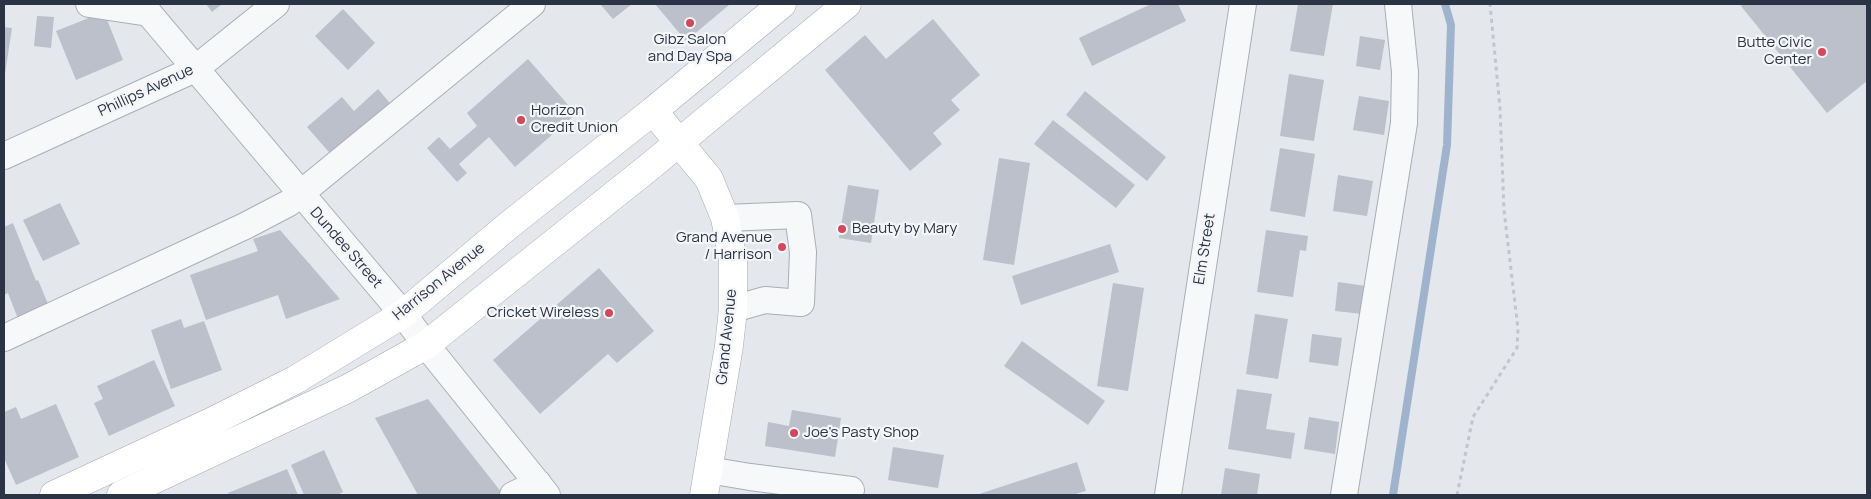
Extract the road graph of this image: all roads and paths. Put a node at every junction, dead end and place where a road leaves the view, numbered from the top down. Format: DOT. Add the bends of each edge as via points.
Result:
graph roads {
  1 [pos="89,4"];
  2 [pos="276,4"];
  3 [pos="532,4"];
  4 [pos="782,4"];
  5 [pos="846,4"];
  6 [pos="1243,4"];
  7 [pos="1398,4"];
  8 [pos="1490,4"];
  9 [pos="145,8"];
  10 [pos="195,69"];
  11 [pos="653,111"];
  12 [pos="679,141"];
  13 [pos="4,156"];
  14 [pos="300,194"];
  15 [pos="725,218"];
  16 [pos="733,309"];
  17 [pos="403,314"];
  18 [pos="4,338"];
  19 [pos="426,345"];
  20 [pos="706,483"];
  21 [pos="543,489"];
  22 [pos="852,490"];
  23 [pos="54,495"];
  24 [pos="121,495"];
  25 [pos="513,495"];
  26 [pos="1168,495"];
  27 [pos="1344,495"];
  28 [pos="1457,495"];
  1 -- 9 [label="street"];
  2 -- 10 [label="street, Phillips Avenue"];
  3 -- 14 [label="street"];
  4 -- 11 [label="main road, Harrison Avenue"];
  5 -- 12 [label="main road"];
  6 -- 26 [label="street, Elm Street"];
  7 -- 27 [label="street" via="1405,72 1404,123"];
  8 -- 28 [label="path" via="1517,348 1473,417"];
  9 -- 10 [label="street, Dundee Street"];
  10 -- 13 [label="street, Phillips Avenue"];
  10 -- 14 [label="street, Dundee Street"];
  11 -- 12 [label="main road, Grand Avenue"];
  11 -- 17 [label="main road, Harrison Avenue"];
  12 -- 15 [label="main road, Grand Avenue" via="709,179"];
  12 -- 19 [label="main road"];
  14 -- 17 [label="street, Dundee Street"];
  14 -- 18 [label="street" via="251,224"];
  15 -- 16 [label="main road, Grand Avenue" via="733,260"];
  15 -- 16 [label="street" via="798,215 803,252 802,302 765,300"];
  16 -- 20 [label="main road, Grand Avenue"];
  17 -- 19 [label="street, Dundee Street"];
  17 -- 23 [label="main road, Harrison Avenue" via="295,380"];
  19 -- 21 [label="street, Dundee Street"];
  19 -- 24 [label="main road" via="347,389"];
  20 -- 22 [label="street" via="750,477"];
  21 -- 25 [label="street"];
}
